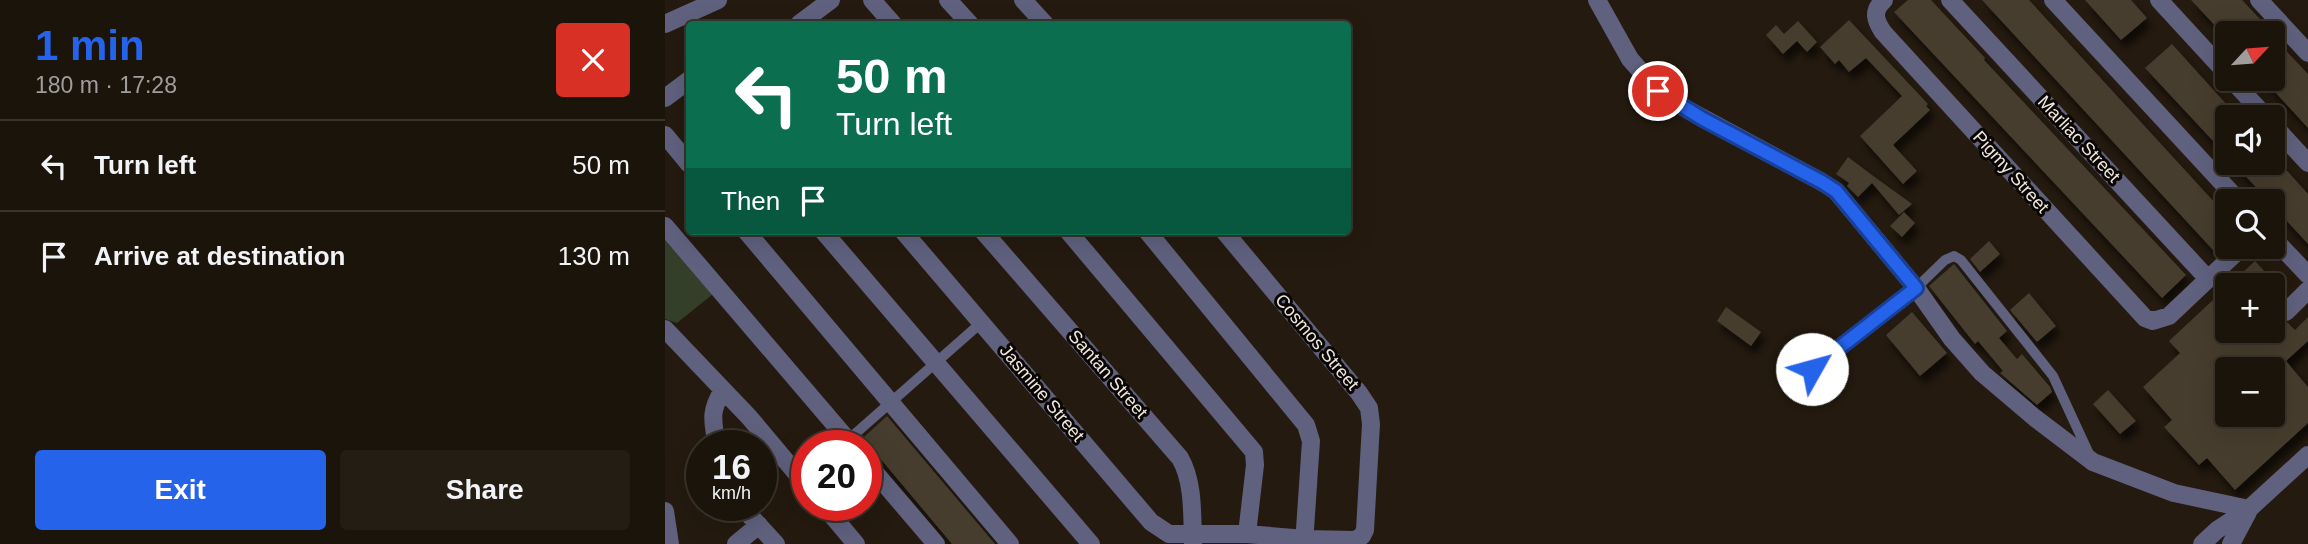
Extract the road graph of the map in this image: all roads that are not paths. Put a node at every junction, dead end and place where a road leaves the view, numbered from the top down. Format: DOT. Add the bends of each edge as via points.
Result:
graph roads {
  1 [pos="717,0"];
  2 [pos="831,0"];
  3 [pos="872,0"];
  4 [pos="948,0"];
  5 [pos="1023,0"];
  6 [pos="1597,0"];
  7 [pos="1884,0"];
  8 [pos="1950,0"];
  9 [pos="2053,0"];
  10 [pos="2159,0"];
  11 [pos="2259,0"];
  12 [pos="806,21"];
  13 [pos="890,21"];
  14 [pos="967,21"];
  15 [pos="1042,21"];
  16 [pos="665,24"];
  17 [pos="2308,53"];
  18 [pos="2215,62"];
  19 [pos="686,82"];
  20 [pos="2242,91"];
  21 [pos="665,98"];
  22 [pos="2255,105"];
  23 [pos="665,135"];
  24 [pos="2285,138"];
  25 [pos="686,160"];
  26 [pos="2308,163"];
  27 [pos="2228,189"];
  28 [pos="665,226"];
  29 [pos="750,235"];
  30 [pos="826,235"];
  31 [pos="907,235"];
  32 [pos="986,235"];
  33 [pos="1072,235"];
  34 [pos="1150,235"];
  35 [pos="1227,235"];
  36 [pos="2285,251"];
  37 [pos="2229,259"];
  38 [pos="2308,275"];
  39 [pos="2208,279"];
  40 [pos="1916,288"];
  41 [pos="2308,290"];
  42 [pos="2286,312"];
  43 [pos="982,321"];
  44 [pos="665,329"];
  45 [pos="935,363"];
  46 [pos="1812,369"];
  47 [pos="723,390"];
  48 [pos="891,402"];
  49 [pos="714,430"];
  50 [pos="839,430"];
  51 [pos="863,430"];
  52 [pos="2308,455"];
  53 [pos="2093,462"];
  54 [pos="791,468"];
  55 [pos="882,481"];
  56 [pos="2249,509"];
  57 [pos="665,511"];
  58 [pos="754,521"];
  59 [pos="837,521"];
  60 [pos="759,526"];
  61 [pos="1247,534"];
  62 [pos="1193,540"];
  63 [pos="1305,542"];
  64 [pos="670,544"];
  65 [pos="736,544"];
  66 [pos="776,544"];
  67 [pos="856,544"];
  68 [pos="936,544"];
  69 [pos="1010,544"];
  70 [pos="1091,544"];
  71 [pos="2202,544"];
  72 [pos="2231,544"];
  1 -- 16 [label="street"];
  2 -- 12 [label="street"];
  3 -- 13 [label="street"];
  4 -- 14 [label="street"];
  5 -- 15 [label="street"];
  6 -- 40 [label="street" via="1630,60 1658,91 1836,191"];
  7 -- 39 [label="street, Pigmy Street" via="1875,11 1883,32 2139,313 2153,321 2169,316"];
  8 -- 39 [label="street, Marliac Street"];
  9 -- 27 [label="street"];
  10 -- 18 [label="street"];
  11 -- 17 [label="street"];
  19 -- 21 [label="street"];
  20 -- 22 [label="street"];
  23 -- 25 [label="street"];
  24 -- 26 [label="street"];
  28 -- 50 [label="street"];
  29 -- 48 [label="street"];
  30 -- 45 [label="street"];
  31 -- 43 [label="street, Jasmine Street"];
  32 -- 62 [label="street, Santan Street" via="1180,458 1189,481"];
  33 -- 61 [label="street" via="1254,452"];
  34 -- 63 [label="street" via="1306,425 1311,441"];
  35 -- 63 [label="street, Cosmos Street" via="1369,408 1365,530 1356,540"];
  36 -- 38 [label="street"];
  37 -- 39 [label="street"];
  40 -- 46 [label="lane"];
  40 -- 53 [label="street" via="1982,373"];
  40 -- 53 [label="lane" via="1945,260 1954,256 1961,260 2053,376"];
  41 -- 42 [label="street"];
  43 -- 45 [label="lane"];
  43 -- 62 [label="street, Jasmine Street" via="1151,523"];
  44 -- 47 [label="street"];
  45 -- 48 [label="lane"];
  45 -- 70 [label="street"];
  47 -- 49 [label="street" via="714,404"];
  47 -- 54 [label="street"];
  48 -- 51 [label="lane"];
  48 -- 69 [label="street"];
  52 -- 56 [label="street"];
  53 -- 56 [label="street" via="2174,493"];
  55 -- 68 [label="street"];
  56 -- 71 [label="street"];
  56 -- 72 [label="street"];
  57 -- 64 [label="street"];
  58 -- 60 [label="street"];
  59 -- 67 [label="street"];
  60 -- 65 [label="street"];
  60 -- 66 [label="street"];
  61 -- 62 [label="street, Jasmine Street"];
  61 -- 63 [label="street, Cosmos Street"];
}
